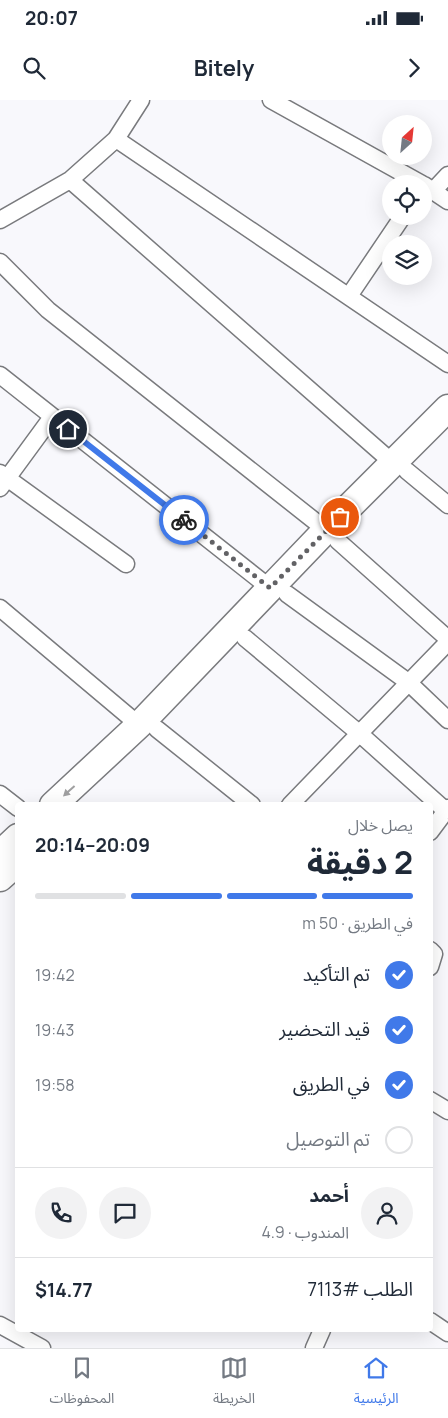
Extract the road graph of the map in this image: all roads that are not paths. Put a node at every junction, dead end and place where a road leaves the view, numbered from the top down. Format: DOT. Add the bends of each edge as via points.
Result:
graph roads {
  1 [pos="141,100"];
  2 [pos="271,100"];
  3 [pos="116,138"];
  4 [pos="406,175"];
  5 [pos="448,175"];
  6 [pos="70,180"];
  7 [pos="432,183"];
  8 [pos="432,190"];
  9 [pos="448,201"];
  10 [pos="0,220"];
  11 [pos="397,225"];
  12 [pos="0,262"];
  13 [pos="349,296"];
  14 [pos="448,364"];
  15 [pos="0,375"];
  16 [pos="448,408"];
  17 [pos="52,416"];
  18 [pos="448,429"];
  19 [pos="400,467"];
  20 [pos="3,480"];
  21 [pos="448,504"];
  22 [pos="332,536"];
  23 [pos="126,564"];
  24 [pos="279,591"];
  25 [pos="0,608"];
  26 [pos="245,638"];
  27 [pos="448,641"];
  28 [pos="408,682"];
  29 [pos="448,720"];
  30 [pos="148,727"];
  31 [pos="360,734"];
  32 [pos="0,794"];
  33 [pos="57,802"];
  34 [pos="82,802"];
  35 [pos="248,802"];
  36 [pos="293,802"];
  37 [pos="426,802"];
  38 [pos="15,806"];
  39 [pos="433,810"];
  40 [pos="442,819"];
  41 [pos="15,840"];
  42 [pos="0,854"];
  43 [pos="15,865"];
  44 [pos="0,878"];
  45 [pos="433,1102"];
  46 [pos="448,1111"];
  47 [pos="433,1323"];
  48 [pos="0,1325"];
  49 [pos="321,1332"];
  50 [pos="448,1333"];
  51 [pos="42,1348"];
  52 [pos="314,1348"];
  1 -- 3 [label="street"];
  2 -- 4 [label="street"];
  3 -- 6 [label="street"];
  3 -- 13 [label="street"];
  5 -- 7 [label="street"];
  6 -- 10 [label="street"];
  6 -- 19 [label="street"];
  8 -- 9 [label="street"];
  11 -- 13 [label="street"];
  12 -- 22 [label="street" via="48,310"];
  13 -- 14 [label="street"];
  15 -- 17 [label="street"];
  16 -- 19 [label="main road"];
  17 -- 20 [label="street"];
  17 -- 24 [label="street"];
  18 -- 19 [label="main road"];
  19 -- 21 [label="street"];
  19 -- 22 [label="main road"];
  20 -- 23 [label="street"];
  22 -- 24 [label="main road"];
  22 -- 27 [label="street"];
  24 -- 26 [label="main road"];
  24 -- 28 [label="street"];
  24 -- 30 [label="main road"];
  25 -- 30 [label="street"];
  26 -- 30 [label="main road"];
  26 -- 31 [label="street"];
  27 -- 28 [label="street"];
  28 -- 29 [label="street"];
  28 -- 31 [label="street"];
  30 -- 33 [label="main road, one-way"];
  30 -- 34 [label="main road"];
  30 -- 35 [label="street"];
  31 -- 36 [label="street"];
  31 -- 37 [label="street"];
  32 -- 38 [label="street"];
  39 -- 40 [label="street"];
  41 -- 42 [label="main road"];
  43 -- 44 [label="main road"];
  45 -- 46 [label="street"];
  47 -- 50 [label="street"];
  48 -- 51 [label="street"];
  49 -- 52 [label="street"];
}
